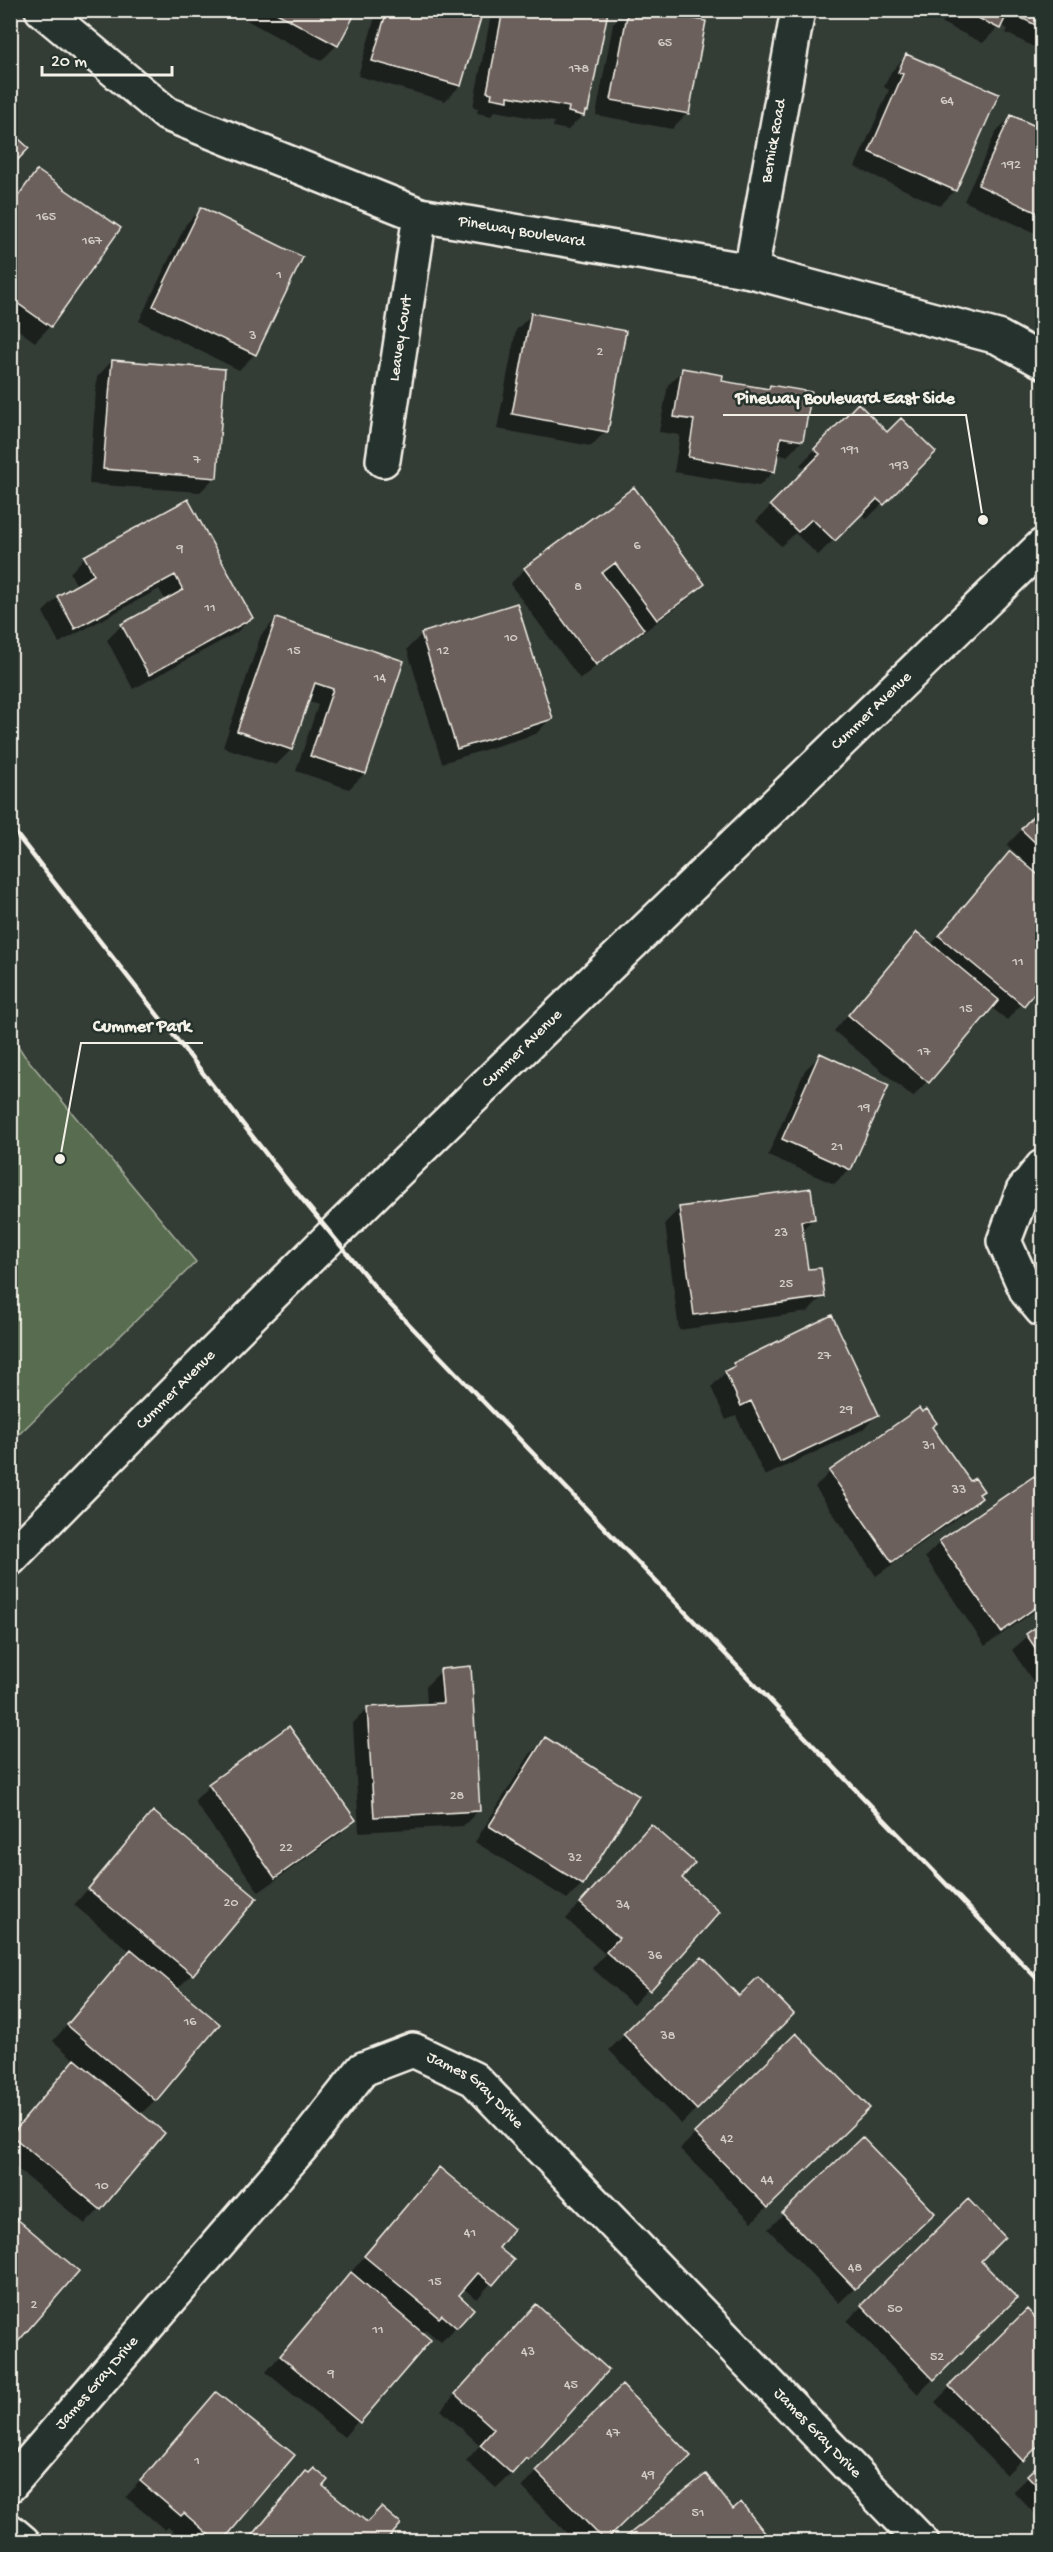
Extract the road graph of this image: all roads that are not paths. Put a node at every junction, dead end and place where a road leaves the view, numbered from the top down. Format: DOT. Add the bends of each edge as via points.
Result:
graph roads {
  1 [pos="42,10"];
  2 [pos="798,10"];
  3 [pos="420,215"];
  4 [pos="751,271"];
  5 [pos="1042,361"];
  6 [pos="383,460"];
  7 [pos="1042,546"];
  8 [pos="1042,1167"];
  9 [pos="1042,1310"];
  10 [pos="10,1559"];
  11 [pos="10,2485"];
  12 [pos="10,2531"];
  13 [pos="23,2541"];
  14 [pos="922,2541"];
  1 -- 3 [label="street, Pineway Boulevard" via="167,114"];
  2 -- 4 [label="street, Bernick Road"];
  3 -- 4 [label="street, Pineway Boulevard"];
  3 -- 6 [label="street, Leavey Court"];
  4 -- 5 [label="street, Pineway Boulevard" via="999,337"];
  7 -- 10 [label="street, Cummer Avenue" via="391,1177"];
  8 -- 9 [label="street" via="1023,1191 1004,1240 1027,1292"];
  11 -- 14 [label="street, James Gray Drive" via="303,2145 363,2069 412,2050 474,2079"];
  12 -- 13 [label="street"];
}
